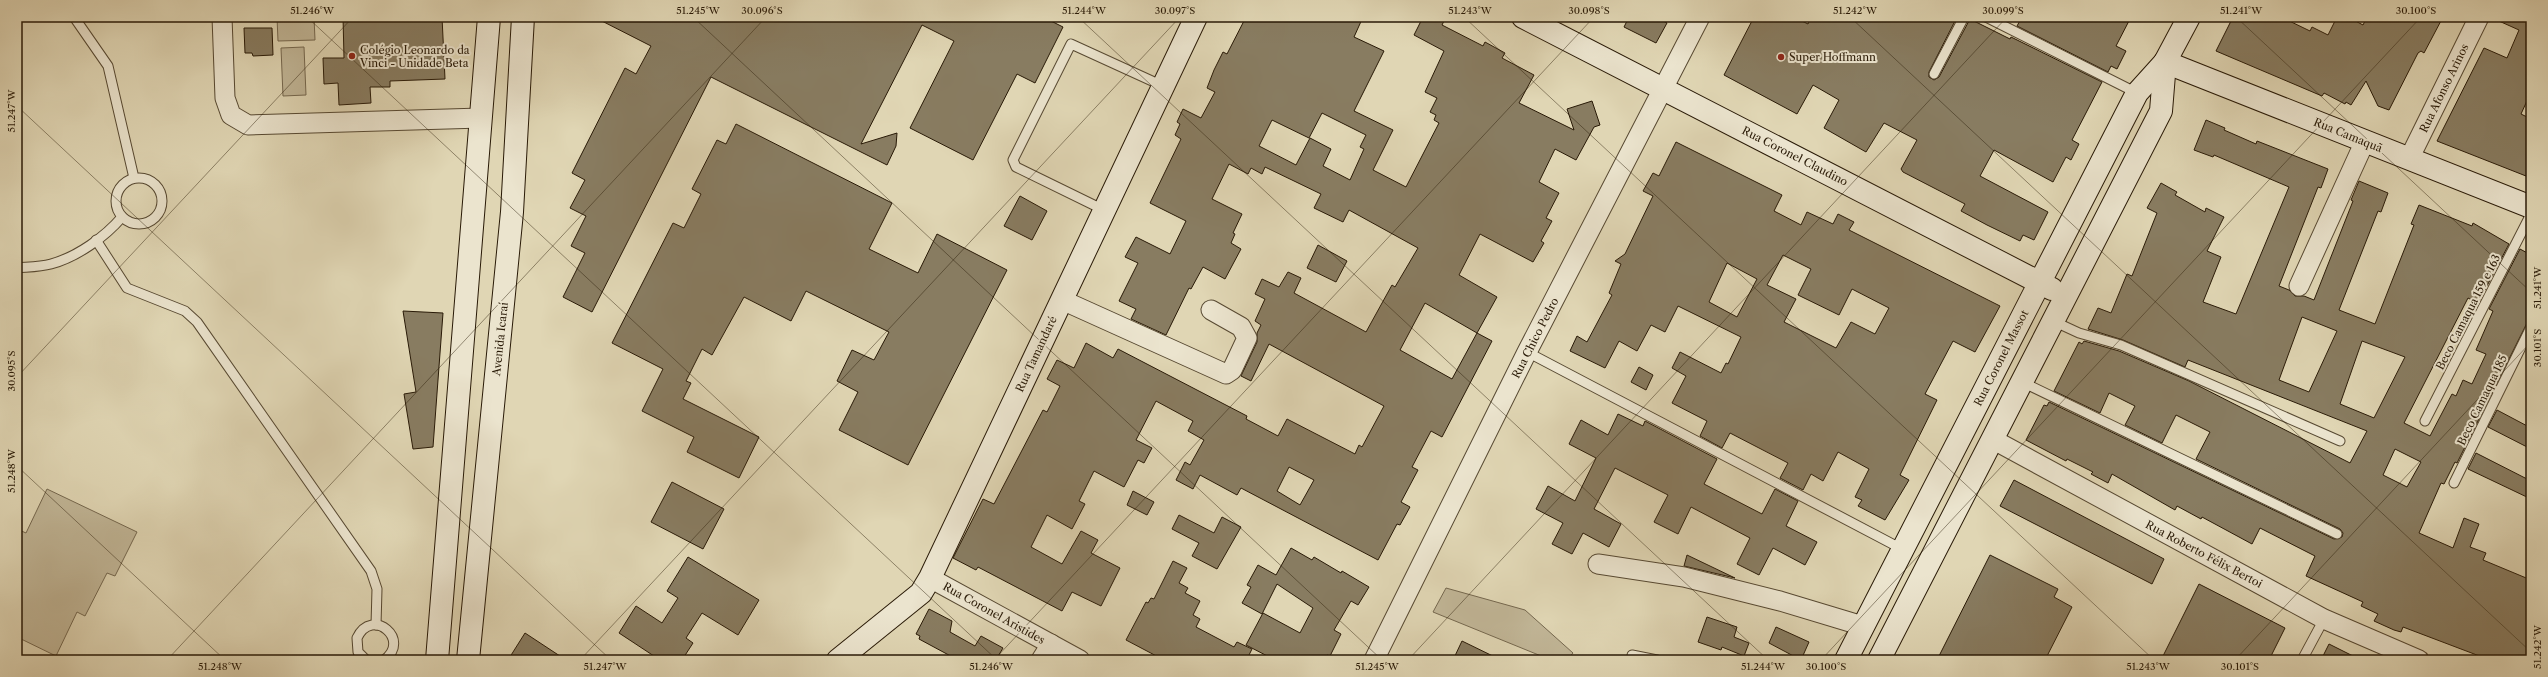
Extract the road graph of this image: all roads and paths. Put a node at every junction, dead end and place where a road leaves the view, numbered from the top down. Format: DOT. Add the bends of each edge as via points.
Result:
graph roads {
  1 [pos="74,17"];
  2 [pos="222,17"];
  3 [pos="489,17"];
  4 [pos="1196,17"];
  5 [pos="1523,17"];
  6 [pos="1700,17"];
  7 [pos="1964,17"];
  8 [pos="1986,17"];
  9 [pos="2189,17"];
  10 [pos="2479,17"];
  11 [pos="521,18"];
  12 [pos="2166,62"];
  13 [pos="1934,74"];
  14 [pos="1163,86"];
  15 [pos="1665,88"];
  16 [pos="2137,93"];
  17 [pos="481,118"];
  18 [pos="2365,141"];
  19 [pos="2409,159"];
  20 [pos="134,178"];
  21 [pos="2531,207"];
  22 [pos="1104,210"];
  23 [pos="2531,214"];
  24 [pos="122,217"];
  25 [pos="96,240"];
  26 [pos="17,268"];
  27 [pos="2039,283"];
  28 [pos="2300,286"];
  29 [pos="2066,296"];
  30 [pos="1062,300"];
  31 [pos="1211,310"];
  32 [pos="2053,321"];
  33 [pos="2531,327"];
  34 [pos="1527,352"];
  35 [pos="2022,382"];
  36 [pos="2425,421"];
  37 [pos="1992,439"];
  38 [pos="2340,441"];
  39 [pos="2454,483"];
  40 [pos="2337,534"];
  41 [pos="1902,549"];
  42 [pos="1598,564"];
  43 [pos="930,578"];
  44 [pos="2324,619"];
  45 [pos="376,625"];
  46 [pos="1863,626"];
  47 [pos="1051,644"];
  48 [pos="1632,655"];
  49 [pos="362,659"];
  50 [pos="384,660"];
  51 [pos="437,660"];
  52 [pos="468,660"];
  53 [pos="838,660"];
  54 [pos="1041,660"];
  55 [pos="1080,660"];
  56 [pos="1374,660"];
  57 [pos="1657,660"];
  58 [pos="1846,660"];
  59 [pos="1879,660"];
  60 [pos="2302,660"];
  61 [pos="2419,660"];
  1 -- 20 [label="lane" via="108,66"];
  2 -- 17 [label="street" via="225,98 231,115 248,125"];
  3 -- 17 [label="street"];
  4 -- 14 [label="street, Rua Tamandaré"];
  5 -- 15 [label="street, Rua Coronel Claudino"];
  6 -- 15 [label="street, Rua Chico Pedro"];
  7 -- 13 [label="lane"];
  8 -- 16 [label="lane"];
  9 -- 12 [label="street, Rua Coronel Massot"];
  10 -- 19 [label="street, Rua Afonso Arinos"];
  11 -- 52 [label="street, Avenida Icaraí" via="512,212"];
  12 -- 16 [label="street, Rua Coronel Massot"];
  12 -- 18 [label="street, Rua Camaquã"];
  12 -- 29 [label="street, Rua Coronel Massot" via="2161,111"];
  14 -- 22 [label="street, Rua Tamandaré"];
  14 -- 22 [label="lane" via="1071,44 1013,160 1016,167"];
  15 -- 27 [label="street, Rua Coronel Claudino"];
  15 -- 34 [label="street, Rua Chico Pedro"];
  16 -- 27 [label="street, Rua Coronel Massot"];
  17 -- 51 [label="street"];
  18 -- 19 [label="street, Rua Camaquã"];
  18 -- 28 [label="street"];
  19 -- 21 [label="street, Rua Camaquã"];
  20 -- 24 [label="lane" via="124,184 117,194 116,206"];
  20 -- 24 [label="lane" via="147,178 157,185 162,196 162,208 155,218 144,224 132,223"];
  22 -- 30 [label="street, Rua Tamandaré"];
  23 -- 36 [label="lane, Beco Camaqua 159 e 163"];
  24 -- 25 [label="lane"];
  25 -- 26 [label="lane" via="62,260"];
  25 -- 45 [label="lane" via="127,288 185,311 197,322 371,571 377,589"];
  27 -- 29 [label="street, Rua Coronel Claudino"];
  27 -- 41 [label="street, Rua Coronel Massot"];
  29 -- 32 [label="street, Rua Coronel Massot"];
  30 -- 31 [label="street" via="1226,374 1232,370 1247,338 1241,327"];
  30 -- 43 [label="street, Rua Tamandaré"];
  32 -- 35 [label="street, Rua Coronel Massot"];
  32 -- 38 [label="lane" via="2079,333 2121,345"];
  33 -- 39 [label="lane, Beco Camaqua 185"];
  34 -- 41 [label="lane"];
  34 -- 56 [label="street, Rua Chico Pedro"];
  35 -- 37 [label="street, Rua Coronel Massot"];
  35 -- 40 [label="lane"];
  37 -- 44 [label="street, Rua Roberto Félix Bertoi"];
  37 -- 59 [label="street, Rua Coronel Massot"];
  41 -- 46 [label="street, Rua Coronel Massot"];
  42 -- 46 [label="street" via="1684,577 1780,601"];
  43 -- 47 [label="street, Rua Coronel Aristides"];
  43 -- 53 [label="street, Rua Tamandaré" via="921,593"];
  44 -- 60 [label="lane"];
  44 -- 61 [label="street, Rua Roberto Félix Bertoi"];
  45 -- 49 [label="lane" via="366,627 357,638 356,648"];
  45 -- 50 [label="lane" via="389,631 393,640 393,649"];
  46 -- 58 [label="street, Rua Coronel Massot"];
  47 -- 54 [label="street"];
  47 -- 55 [label="street, Rua Coronel Aristides"];
  48 -- 57 [label="lane"];
}
